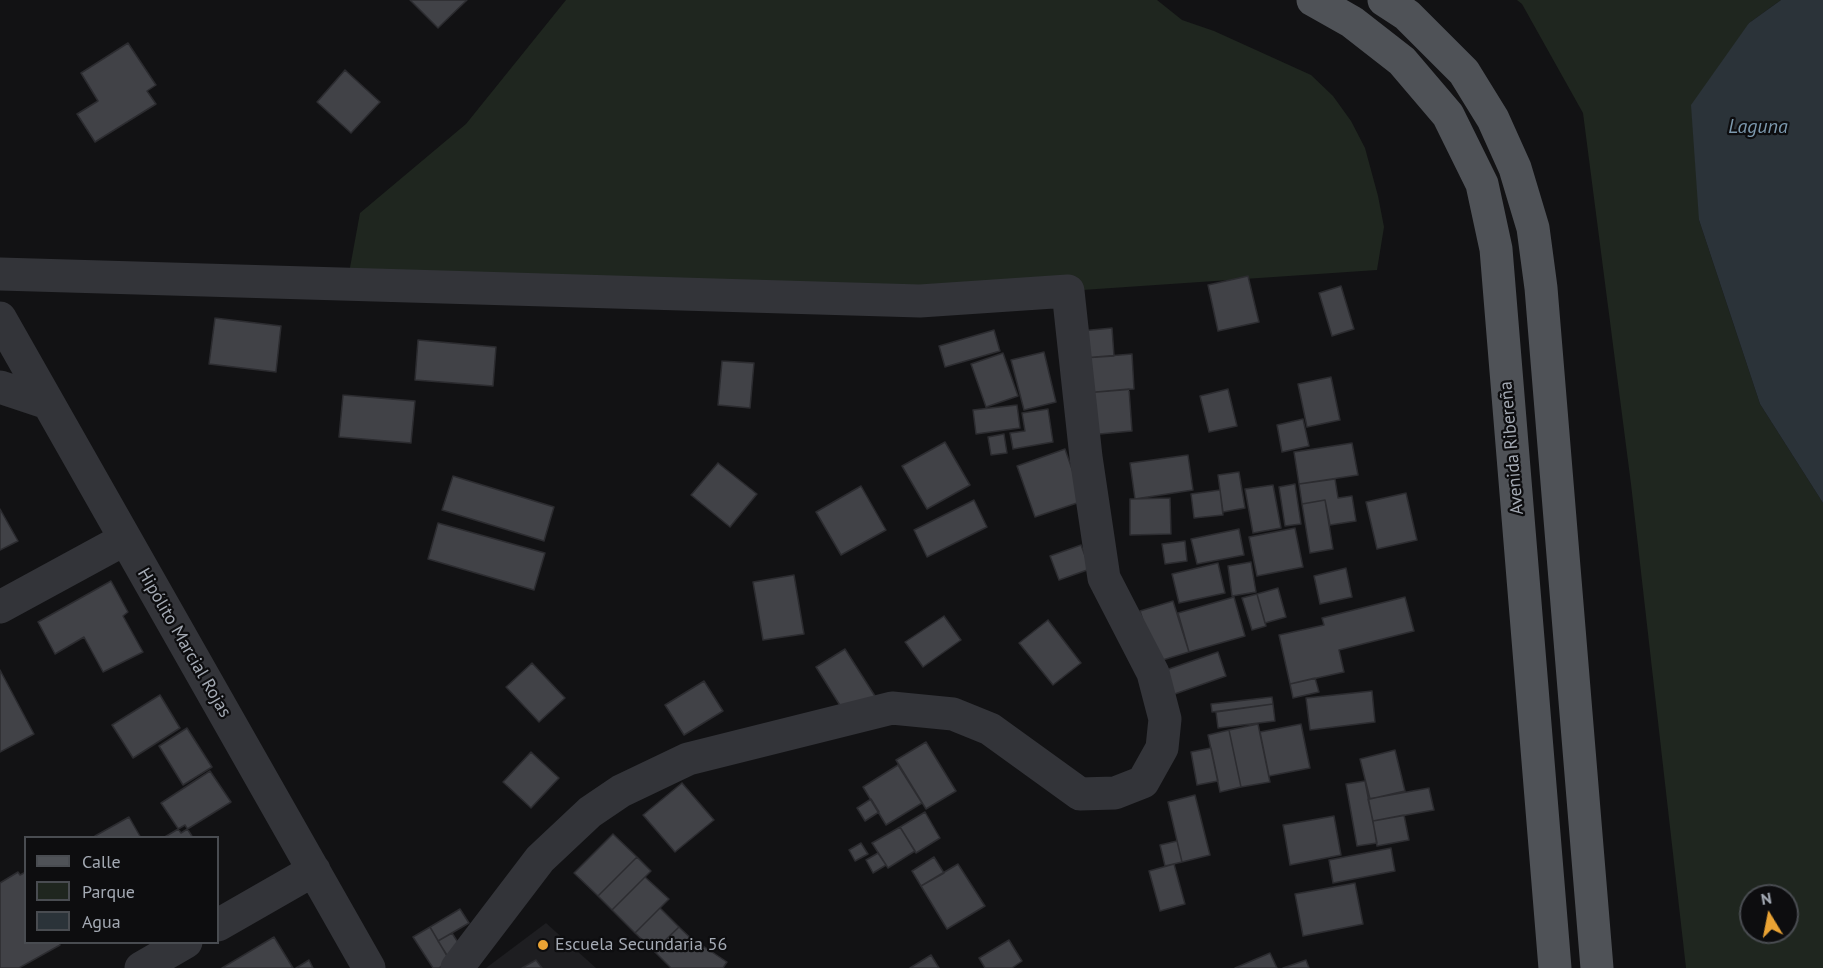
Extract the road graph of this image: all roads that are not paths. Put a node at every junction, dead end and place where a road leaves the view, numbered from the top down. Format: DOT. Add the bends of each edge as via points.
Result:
graph roads {
  1 [pos="1312,0"];
  2 [pos="1384,0"];
  3 [pos="0,274"];
  4 [pos="0,318"];
  5 [pos="0,387"];
  6 [pos="48,403"];
  7 [pos="125,539"];
  8 [pos="0,606"];
  9 [pos="314,870"];
  10 [pos="219,924"];
  11 [pos="183,944"];
  12 [pos="141,968"];
  13 [pos="369,968"];
  14 [pos="457,968"];
  15 [pos="1555,968"];
  16 [pos="1597,968"];
  1 -- 15 [label="main road, Avenida Ribereña" via="1352,22 1402,61 1448,115 1482,184 1496,249"];
  2 -- 16 [label="main road" via="1407,15 1464,72 1493,119 1515,168 1533,228"];
  3 -- 14 [label="street" via="920,301 1068,291 1104,578 1153,674 1165,719 1162,748 1143,782 1115,793 1080,794 990,729 953,714 892,708 688,759 621,790 590,812 540,859"];
  4 -- 6 [label="street, Hipólito Marcial Rojas"];
  5 -- 6 [label="street"];
  6 -- 7 [label="street, Hipólito Marcial Rojas"];
  7 -- 8 [label="street"];
  7 -- 9 [label="street, Hipólito Marcial Rojas"];
  9 -- 10 [label="street"];
  9 -- 13 [label="street, Hipólito Marcial Rojas"];
  11 -- 12 [label="street"];
}
